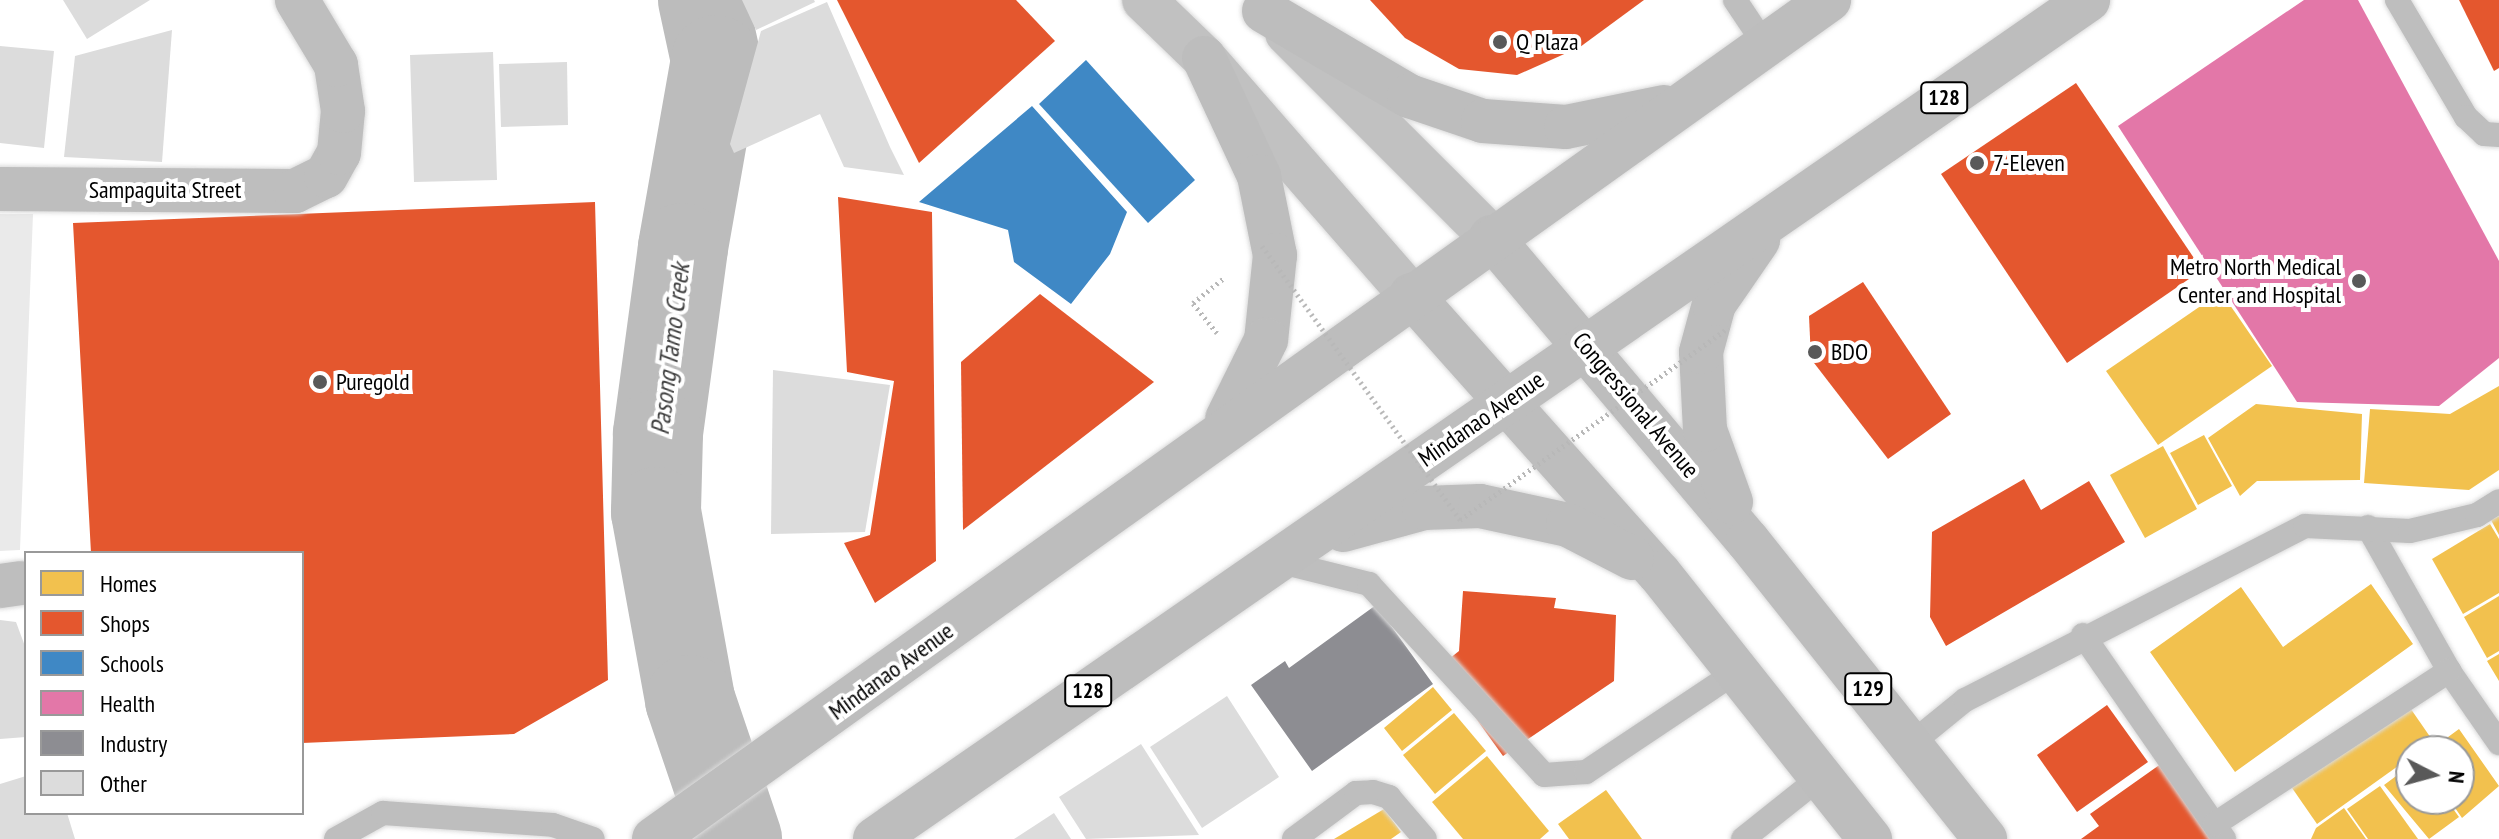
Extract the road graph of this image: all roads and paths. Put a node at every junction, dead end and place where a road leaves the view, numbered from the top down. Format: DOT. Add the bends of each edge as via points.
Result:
graph roads {
  1 [pos="297,0"];
  2 [pos="1144,0"];
  3 [pos="1735,0"];
  4 [pos="1829,0"];
  5 [pos="2088,0"];
  6 [pos="2397,0"];
  7 [pos="1259,5"];
  8 [pos="1765,45"];
  9 [pos="1204,58"];
  10 [pos="1693,99"];
  11 [pos="2499,135"];
  12 [pos="0,189"];
  13 [pos="1800,196"];
  14 [pos="1491,237"];
  15 [pos="1262,246"];
  16 [pos="1411,295"];
  17 [pos="1728,328"];
  18 [pos="1586,345"];
  19 [pos="1507,401"];
  20 [pos="1220,430"];
  21 [pos="2499,501"];
  22 [pos="2368,527"];
  23 [pos="1748,541"];
  24 [pos="1288,554"];
  25 [pos="1659,573"];
  26 [pos="2083,635"];
  27 [pos="2449,671"];
  28 [pos="1733,674"];
  29 [pos="1912,743"];
  30 [pos="2499,743"];
  31 [pos="1822,776"];
  32 [pos="2220,832"];
  33 [pos="663,833"];
  34 [pos="877,838"];
  35 [pos="336,839"];
  36 [pos="593,839"];
  37 [pos="1294,839"];
  38 [pos="1425,839"];
  39 [pos="1743,839"];
  40 [pos="1870,839"];
  41 [pos="1985,839"];
  1 -- 12 [label="street, Sampaguita Street" via="336,65 343,111 339,153 326,176 295,191"];
  2 -- 9 [label="main road"];
  3 -- 8 [label="lane"];
  4 -- 8 [label="main road, Mindanao Avenue"];
  5 -- 13 [label="main road, Mindanao Avenue / 128"];
  6 -- 11 [label="lane" via="2466,117 2484,134"];
  7 -- 10 [label="main road" via="1409,96 1483,121 1566,127"];
  7 -- 14 [label="main road, Congressional Avenue / 129"];
  8 -- 10 [label="main road, Mindanao Avenue"];
  9 -- 16 [label="main road"];
  9 -- 20 [label="main road" via="1259,176 1275,255 1266,340"];
  10 -- 14 [label="main road, Mindanao Avenue"];
  13 -- 18 [label="main road, Mindanao Avenue / 128"];
  13 -- 23 [label="main road" via="1729,277 1701,352 1705,430"];
  14 -- 16 [label="main road, Mindanao Avenue"];
  14 -- 18 [label="main road, Congressional Avenue / 129"];
  15 -- 17 [label="path, bridge" via="1460,520"];
  16 -- 19 [label="main road"];
  16 -- 20 [label="main road, Mindanao Avenue"];
  18 -- 19 [label="main road, Mindanao Avenue / 128"];
  18 -- 23 [label="main road, Congressional Avenue / 129"];
  19 -- 24 [label="main road, Mindanao Avenue / 128"];
  19 -- 25 [label="main road"];
  20 -- 33 [label="main road, Mindanao Avenue"];
  21 -- 22 [label="lane" via="2446,525"];
  22 -- 26 [label="lane" via="2305,526"];
  22 -- 27 [label="lane"];
  23 -- 29 [label="main road, Congressional Avenue / 129"];
  24 -- 25 [label="main road" via="1399,513 1480,506 1568,525"];
  24 -- 28 [label="lane" via="1369,584 1544,775 1586,772"];
  24 -- 34 [label="main road, Mindanao Avenue / 128"];
  25 -- 28 [label="main road"];
  26 -- 29 [label="lane" via="1965,700"];
  26 -- 32 [label="lane"];
  27 -- 30 [label="lane"];
  27 -- 32 [label="lane"];
  28 -- 31 [label="main road"];
  29 -- 41 [label="main road, Congressional Avenue / 129"];
  31 -- 39 [label="lane"];
  31 -- 40 [label="main road"];
  35 -- 36 [label="lane" via="383,813 553,825"];
  37 -- 38 [label="lane" via="1356,793 1373,792 1389,797"];
}
